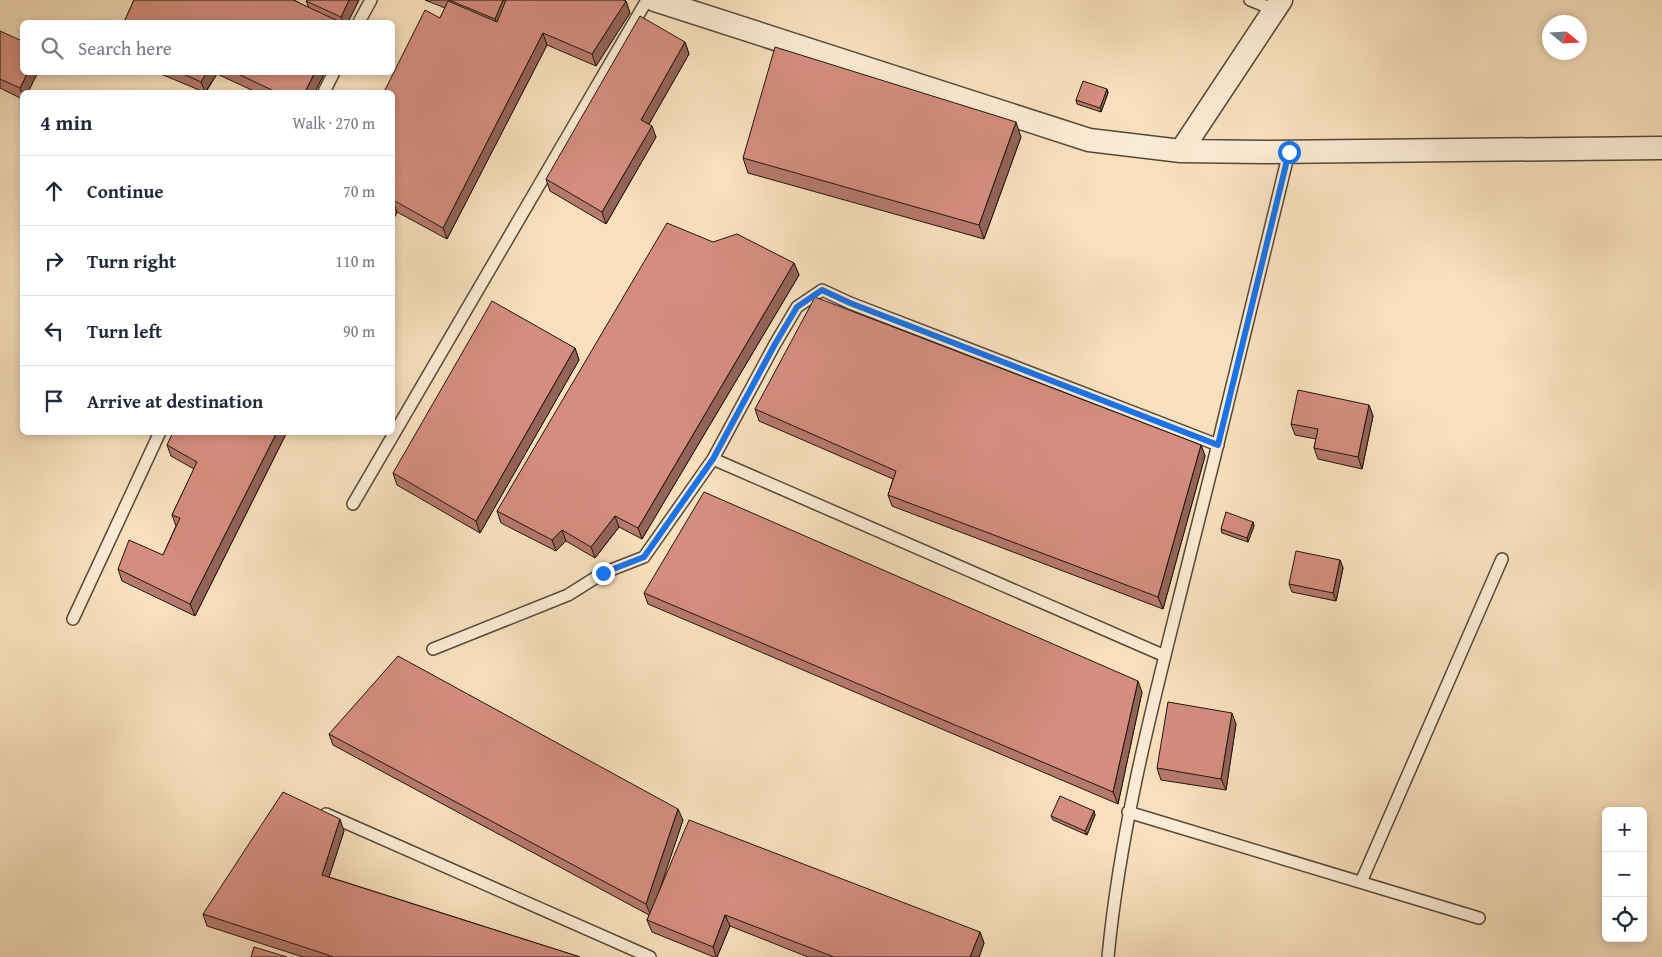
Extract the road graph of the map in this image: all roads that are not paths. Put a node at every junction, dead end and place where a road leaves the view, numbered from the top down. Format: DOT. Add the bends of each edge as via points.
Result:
graph roads {
  1 [pos="371,0"];
  2 [pos="647,0"];
  3 [pos="655,0"];
  4 [pos="1250,0"];
  5 [pos="1278,5"];
  6 [pos="360,20"];
  7 [pos="332,75"];
  8 [pos="325,90"];
  9 [pos="1662,148"];
  10 [pos="1181,151"];
  11 [pos="1289,152"];
  12 [pos="395,431"];
  13 [pos="159,435"];
  14 [pos="392,435"];
  15 [pos="1218,445"];
  16 [pos="713,459"];
  17 [pos="352,504"];
  18 [pos="1502,559"];
  19 [pos="73,618"];
  20 [pos="433,649"];
  21 [pos="1165,656"];
  22 [pos="313,808"];
  23 [pos="1128,812"];
  24 [pos="1361,882"];
  25 [pos="1479,918"];
  26 [pos="650,957"];
  27 [pos="1108,957"];
  1 -- 6 [label="lane"];
  2 -- 12 [label="lane"];
  3 -- 10 [label="street" via="1089,140"];
  4 -- 5 [label="lane"];
  5 -- 10 [label="street"];
  7 -- 8 [label="lane"];
  9 -- 11 [label="street"];
  10 -- 11 [label="street"];
  11 -- 15 [label="lane"];
  13 -- 19 [label="lane"];
  14 -- 17 [label="lane"];
  15 -- 16 [label="lane" via="822,290 797,307"];
  15 -- 21 [label="lane"];
  16 -- 20 [label="lane" via="644,557 603,573 568,595"];
  16 -- 21 [label="lane"];
  18 -- 24 [label="lane"];
  21 -- 23 [label="lane"];
  22 -- 26 [label="lane"];
  23 -- 24 [label="lane"];
  23 -- 27 [label="lane"];
  24 -- 25 [label="lane"];
}
